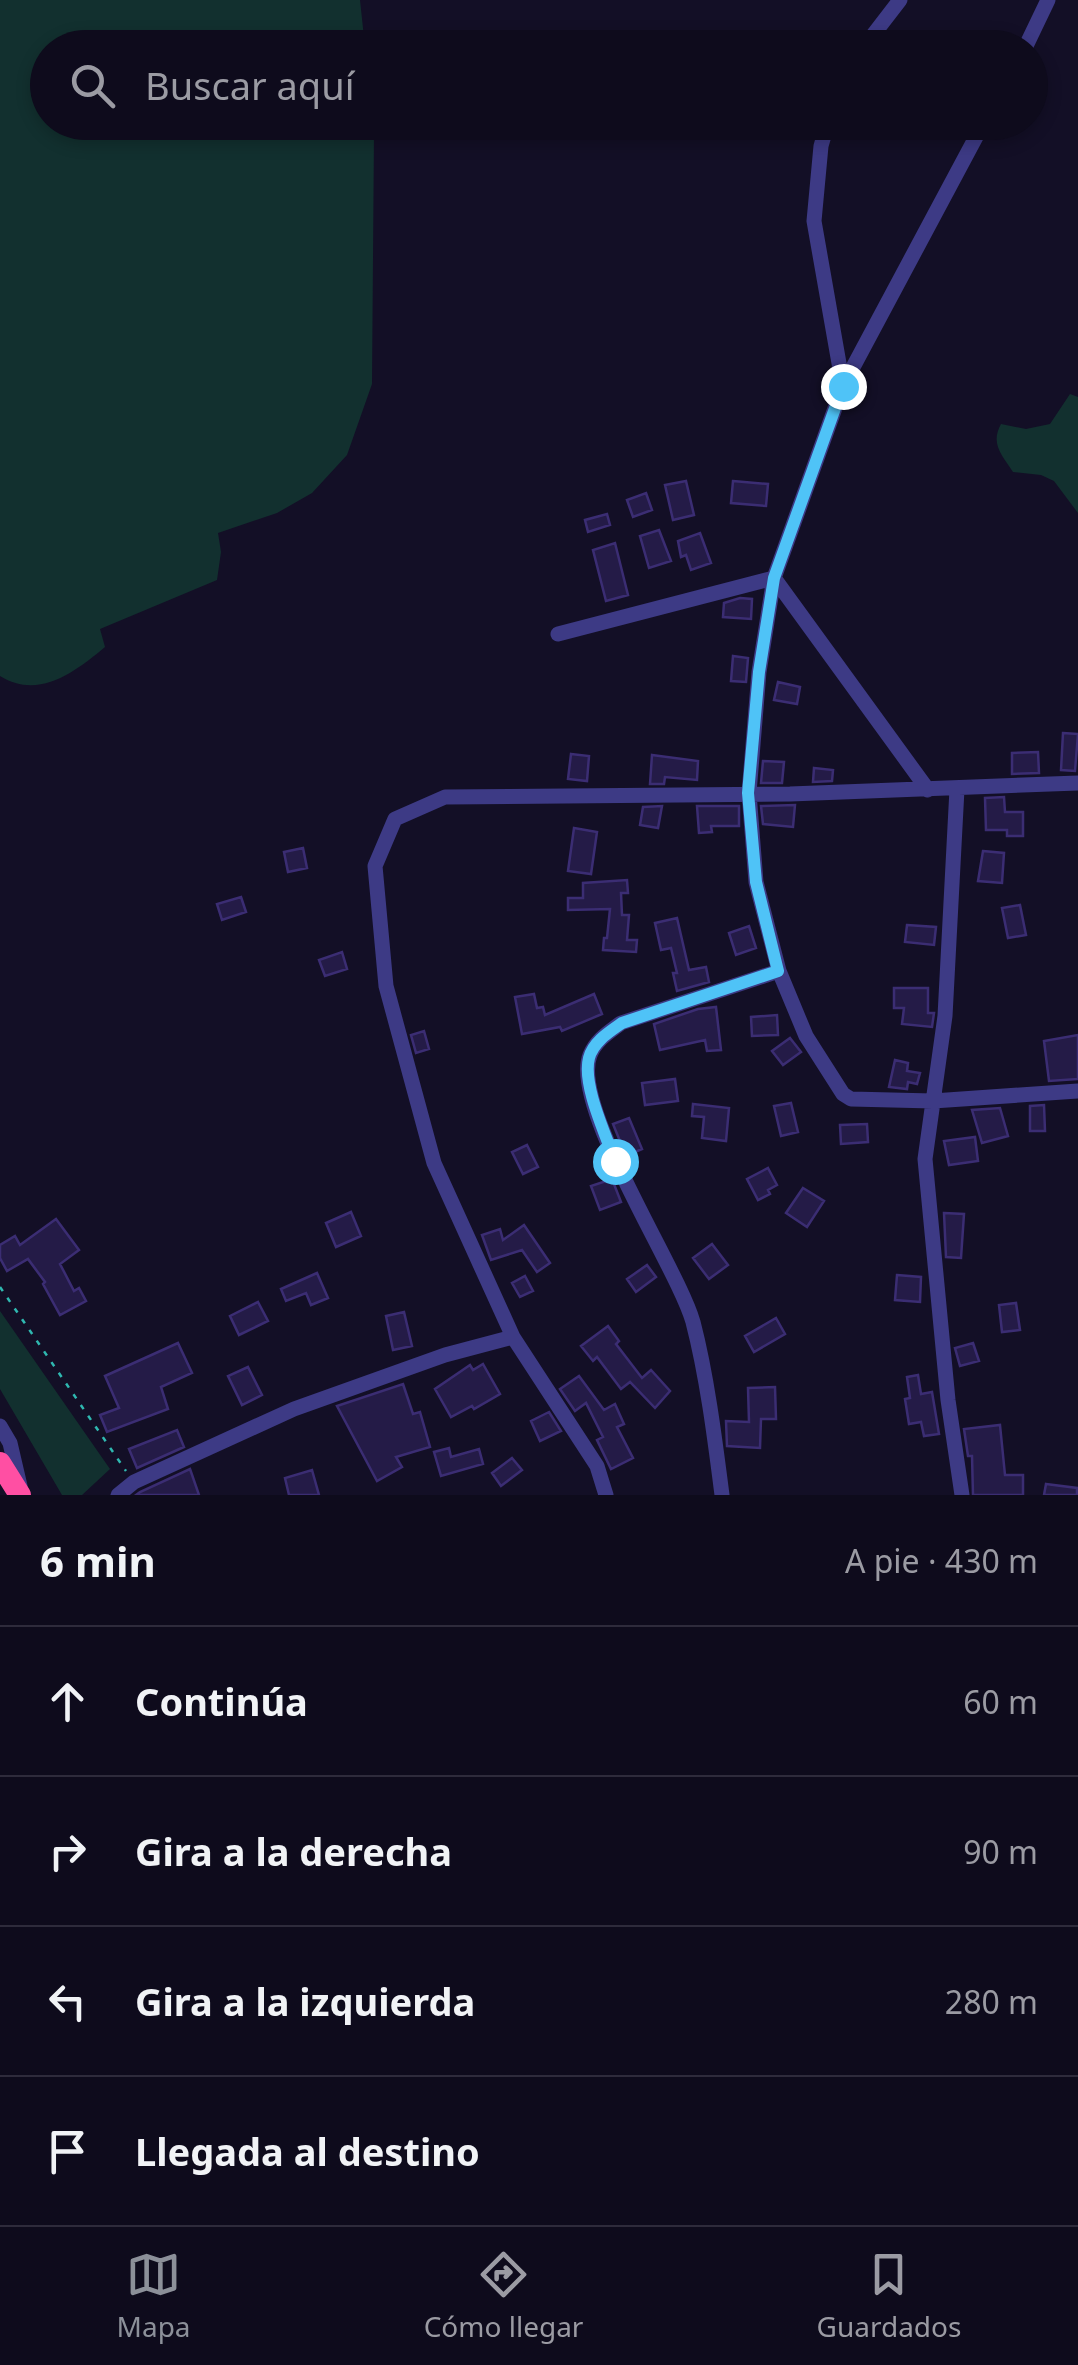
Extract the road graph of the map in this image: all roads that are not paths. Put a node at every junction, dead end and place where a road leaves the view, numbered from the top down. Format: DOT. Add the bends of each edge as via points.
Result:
graph roads {
  1 [pos="900,0"];
  2 [pos="1048,0"];
  3 [pos="877,30"];
  4 [pos="1033,30"];
  5 [pos="823,140"];
  6 [pos="974,140"];
  7 [pos="843,386"];
  8 [pos="774,578"];
  9 [pos="558,634"];
  10 [pos="1078,784"];
  11 [pos="957,789"];
  12 [pos="928,790"];
  13 [pos="748,793"];
  14 [pos="778,971"];
  15 [pos="1078,1091"];
  16 [pos="933,1101"];
  17 [pos="513,1336"];
  18 [pos="0,1426"];
  19 [pos="0,1463"];
  20 [pos="21,1495"];
  21 [pos="118,1495"];
  22 [pos="606,1495"];
  23 [pos="722,1495"];
  24 [pos="962,1495"];
  1 -- 3 [label="street"];
  2 -- 4 [label="street"];
  5 -- 7 [label="street" via="814,221"];
  6 -- 7 [label="street"];
  7 -- 8 [label="street"];
  8 -- 9 [label="street"];
  8 -- 12 [label="street"];
  8 -- 13 [label="street"];
  10 -- 11 [label="street"];
  11 -- 12 [label="street"];
  11 -- 16 [label="street" via="945,1016"];
  12 -- 13 [label="street"];
  13 -- 14 [label="street" via="756,882"];
  13 -- 17 [label="street" via="445,797 395,819 374,866 386,986 434,1163"];
  14 -- 16 [label="street" via="806,1036 843,1094 861,1101"];
  14 -- 23 [label="street" via="622,1023 600,1038 589,1058 590,1086 615,1161 692,1320"];
  15 -- 16 [label="street"];
  16 -- 24 [label="street" via="925,1159"];
  17 -- 21 [label="street" via="294,1409"];
  17 -- 22 [label="street" via="597,1466"];
  18 -- 20 [label="street"];
  19 -- 20 [label="highway"];
}
